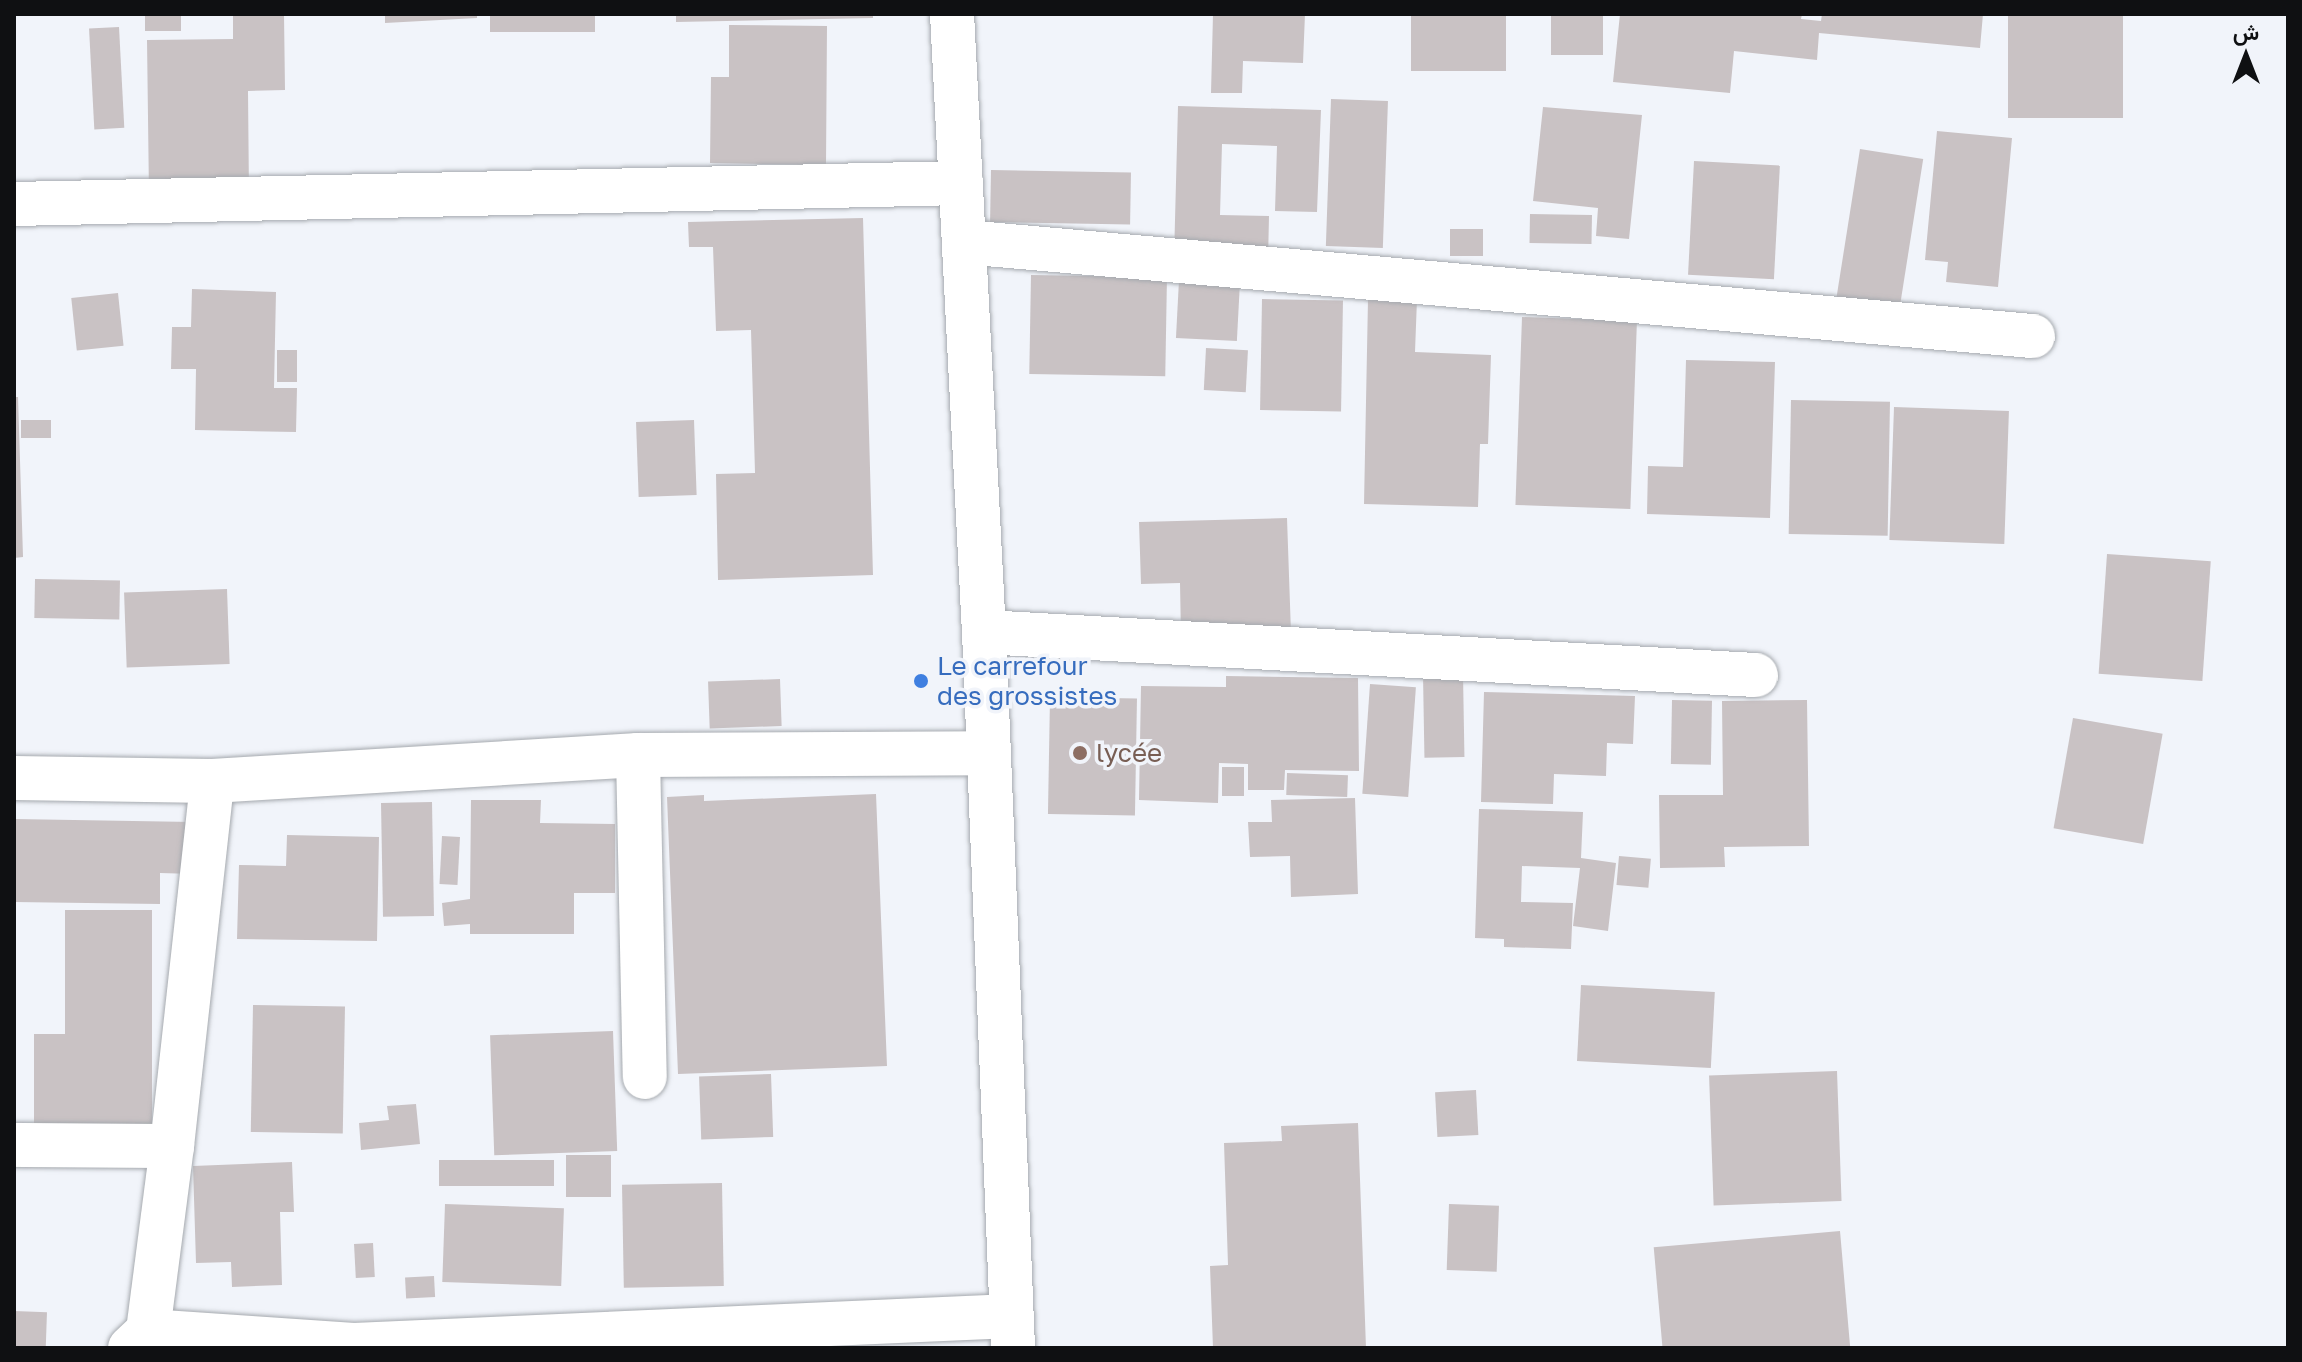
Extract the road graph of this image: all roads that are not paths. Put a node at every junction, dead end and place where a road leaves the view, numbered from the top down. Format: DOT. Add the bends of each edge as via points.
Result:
graph roads {
  1 [pos="952,14"];
  2 [pos="961,183"];
  3 [pos="14,204"];
  4 [pos="964,242"];
  5 [pos="2033,336"];
  6 [pos="984,632"];
  7 [pos="1756,675"];
  8 [pos="989,753"];
  9 [pos="638,755"];
  10 [pos="14,778"];
  11 [pos="212,781"];
  12 [pos="645,1077"];
  13 [pos="14,1145"];
  14 [pos="172,1146"];
  15 [pos="1012,1332"];
  16 [pos="139,1340"];
  1 -- 2 [label="street"];
  2 -- 3 [label="street"];
  2 -- 4 [label="street"];
  4 -- 5 [label="street"];
  4 -- 6 [label="street"];
  6 -- 7 [label="street"];
  6 -- 8 [label="street"];
  8 -- 9 [label="street"];
  8 -- 15 [label="street"];
  9 -- 11 [label="street"];
  9 -- 12 [label="street"];
  10 -- 11 [label="street"];
  11 -- 14 [label="street"];
  13 -- 14 [label="street"];
  14 -- 16 [label="street"];
  15 -- 16 [label="street" via="354,1345"];
}
